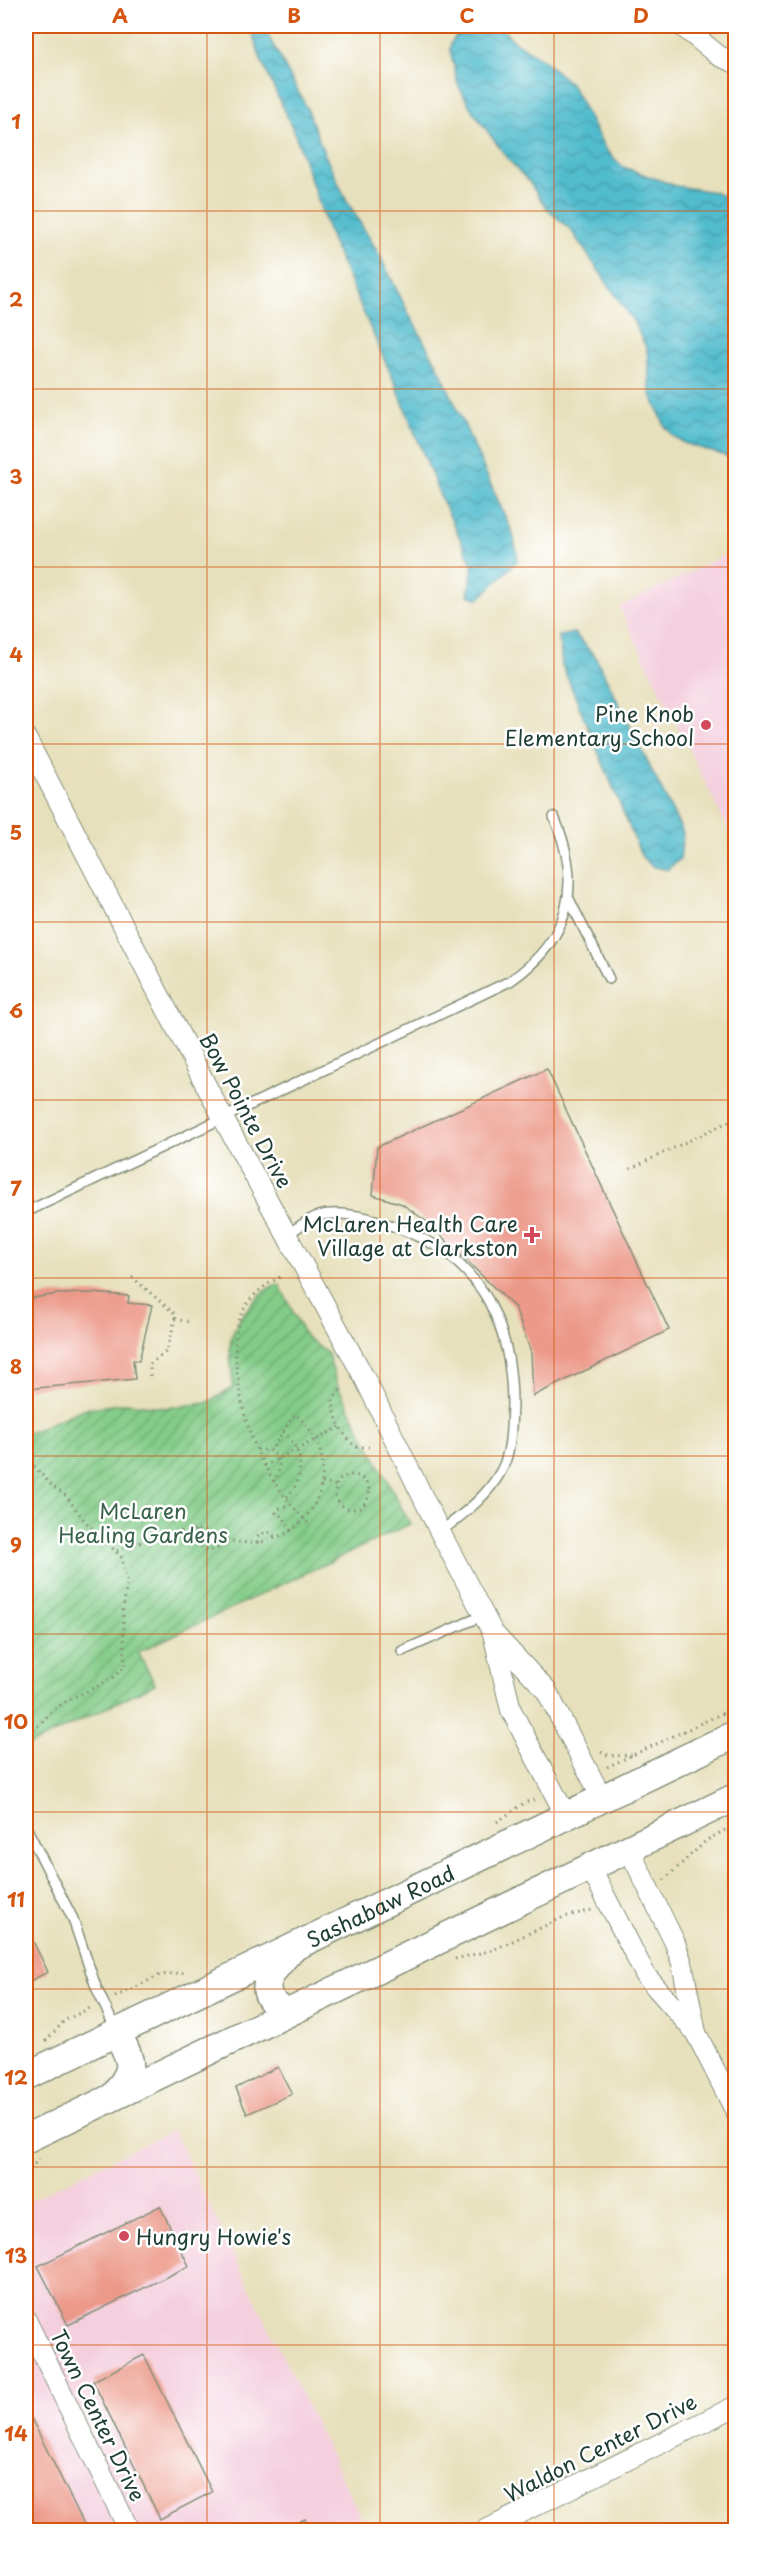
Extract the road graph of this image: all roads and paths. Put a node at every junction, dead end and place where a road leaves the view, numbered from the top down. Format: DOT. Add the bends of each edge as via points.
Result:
graph roads {
  1 [pos="682,26"];
  2 [pos="735,63"];
  3 [pos="26,738"];
  4 [pos="554,817"];
  5 [pos="569,899"];
  6 [pos="609,979"];
  7 [pos="223,1118"];
  8 [pos="735,1118"];
  9 [pos="630,1169"];
  10 [pos="26,1212"];
  11 [pos="287,1235"];
  12 [pos="280,1277"];
  13 [pos="132,1278"];
  14 [pos="175,1319"];
  15 [pos="190,1322"];
  16 [pos="150,1376"];
  17 [pos="340,1390"];
  18 [pos="340,1427"];
  19 [pos="283,1432"];
  20 [pos="316,1439"];
  21 [pos="369,1447"];
  22 [pos="297,1449"];
  23 [pos="257,1450"];
  24 [pos="271,1450"];
  25 [pos="26,1457"];
  26 [pos="278,1459"];
  27 [pos="264,1466"];
  28 [pos="274,1482"];
  29 [pos="322,1483"];
  30 [pos="336,1486"];
  31 [pos="286,1498"];
  32 [pos="291,1504"];
  33 [pos="304,1518"];
  34 [pos="310,1525"];
  35 [pos="195,1530"];
  36 [pos="291,1532"];
  37 [pos="440,1532"];
  38 [pos="225,1539"];
  39 [pos="277,1539"];
  40 [pos="257,1543"];
  41 [pos="117,1551"];
  42 [pos="484,1615"];
  43 [pos="493,1633"];
  44 [pos="402,1651"];
  45 [pos="26,1733"];
  46 [pos="735,1734"];
  47 [pos="598,1752"];
  48 [pos="634,1755"];
  49 [pos="735,1797"];
  50 [pos="602,1798"];
  51 [pos="566,1816"];
  52 [pos="735,1824"];
  53 [pos="26,1827"];
  54 [pos="629,1849"];
  55 [pos="591,1867"];
  56 [pos="648,1888"];
  57 [pos="608,1902"];
  58 [pos="293,1948"];
  59 [pos="445,1961"];
  60 [pos="103,2003"];
  61 [pos="287,2013"];
  62 [pos="117,2032"];
  63 [pos="696,2033"];
  64 [pos="45,2042"];
  65 [pos="26,2076"];
  66 [pos="114,2096"];
  67 [pos="733,2102"];
  68 [pos="26,2139"];
  69 [pos="26,2320"];
  70 [pos="735,2406"];
  71 [pos="129,2530"];
  72 [pos="486,2530"];
  1 -- 2 [label="street" via="719,56"];
  3 -- 7 [label="street, Bow Pointe Drive"];
  4 -- 5 [label="lane" via="568,857"];
  5 -- 6 [label="lane"];
  5 -- 7 [label="lane" via="553,938 532,965 510,981"];
  7 -- 10 [label="lane"];
  7 -- 11 [label="street, Bow Pointe Drive"];
  8 -- 9 [label="path"];
  11 -- 37 [label="street, Bow Pointe Drive" via="366,1379"];
  11 -- 37 [label="lane" via="318,1216 356,1215 382,1222 438,1247 489,1301 509,1360 512,1423 508,1451 490,1488"];
  12 -- 23 [label="path" via="252,1296 237,1321 236,1369 244,1420"];
  13 -- 14 [label="path" via="175,1314"];
  14 -- 15 [label="path"];
  14 -- 16 [label="path" via="168,1351 150,1364"];
  17 -- 18 [label="path" via="333,1400"];
  18 -- 20 [label="path"];
  18 -- 21 [label="path" via="356,1447"];
  19 -- 20 [label="path" via="295,1414"];
  19 -- 22 [label="path"];
  19 -- 24 [label="path"];
  20 -- 22 [label="path"];
  20 -- 29 [label="path" via="322,1454"];
  22 -- 26 [label="path"];
  22 -- 31 [label="path" via="299,1478"];
  23 -- 24 [label="path"];
  23 -- 27 [label="path"];
  24 -- 26 [label="path"];
  25 -- 41 [label="path"];
  26 -- 27 [label="path"];
  26 -- 28 [label="path" via="279,1472"];
  27 -- 28 [label="path"];
  28 -- 31 [label="path"];
  29 -- 30 [label="path"];
  29 -- 33 [label="path"];
  30 -- 30 [label="path" via="335,1498 342,1507 359,1508 367,1500 368,1490 358,1477 348,1476"];
  31 -- 32 [label="path"];
  32 -- 33 [label="path"];
  32 -- 36 [label="path" via="276,1513 286,1520"];
  33 -- 34 [label="path"];
  33 -- 36 [label="path"];
  35 -- 38 [label="path"];
  35 -- 38 [label="path" via="198,1544 207,1551 217,1549"];
  35 -- 41 [label="path"];
  36 -- 39 [label="path"];
  37 -- 42 [label="street, Bow Pointe Drive"];
  38 -- 40 [label="path"];
  39 -- 40 [label="path"];
  39 -- 40 [label="path" via="265,1532"];
  41 -- 45 [label="path" via="127,1583 123,1610 125,1666 104,1684 57,1707"];
  42 -- 43 [label="street, Bow Pointe Drive"];
  42 -- 44 [label="lane"];
  43 -- 50 [label="street, Bow Pointe Drive" via="546,1690"];
  43 -- 51 [label="street, Bow Pointe Drive" via="511,1710"];
  46 -- 50 [label="main road, Sashabaw Road"];
  47 -- 48 [label="path"];
  49 -- 54 [label="main road"];
  50 -- 51 [label="main road, Sashabaw Road"];
  51 -- 58 [label="main road, Sashabaw Road"];
  52 -- 56 [label="path" via="707,1840 663,1881"];
  53 -- 60 [label="lane" via="72,1919"];
  54 -- 55 [label="main road"];
  54 -- 56 [label="street"];
  55 -- 57 [label="street"];
  55 -- 61 [label="main road"];
  56 -- 63 [label="street" via="680,1953"];
  57 -- 59 [label="path" via="564,1917 493,1950"];
  57 -- 63 [label="street" via="646,1976"];
  58 -- 61 [label="main road" via="272,1971 267,1984 272,2002"];
  58 -- 62 [label="main road, Sashabaw Road"];
  60 -- 62 [label="lane"];
  60 -- 64 [label="path" via="65,2020"];
  61 -- 66 [label="main road"];
  62 -- 65 [label="main road, Sashabaw Road"];
  62 -- 66 [label="main road" via="131,2065 128,2077"];
  63 -- 67 [label="street"];
  66 -- 68 [label="main road"];
  69 -- 71 [label="street, Town Center Drive"];
  70 -- 72 [label="street, Waldon Center Drive"];
}
